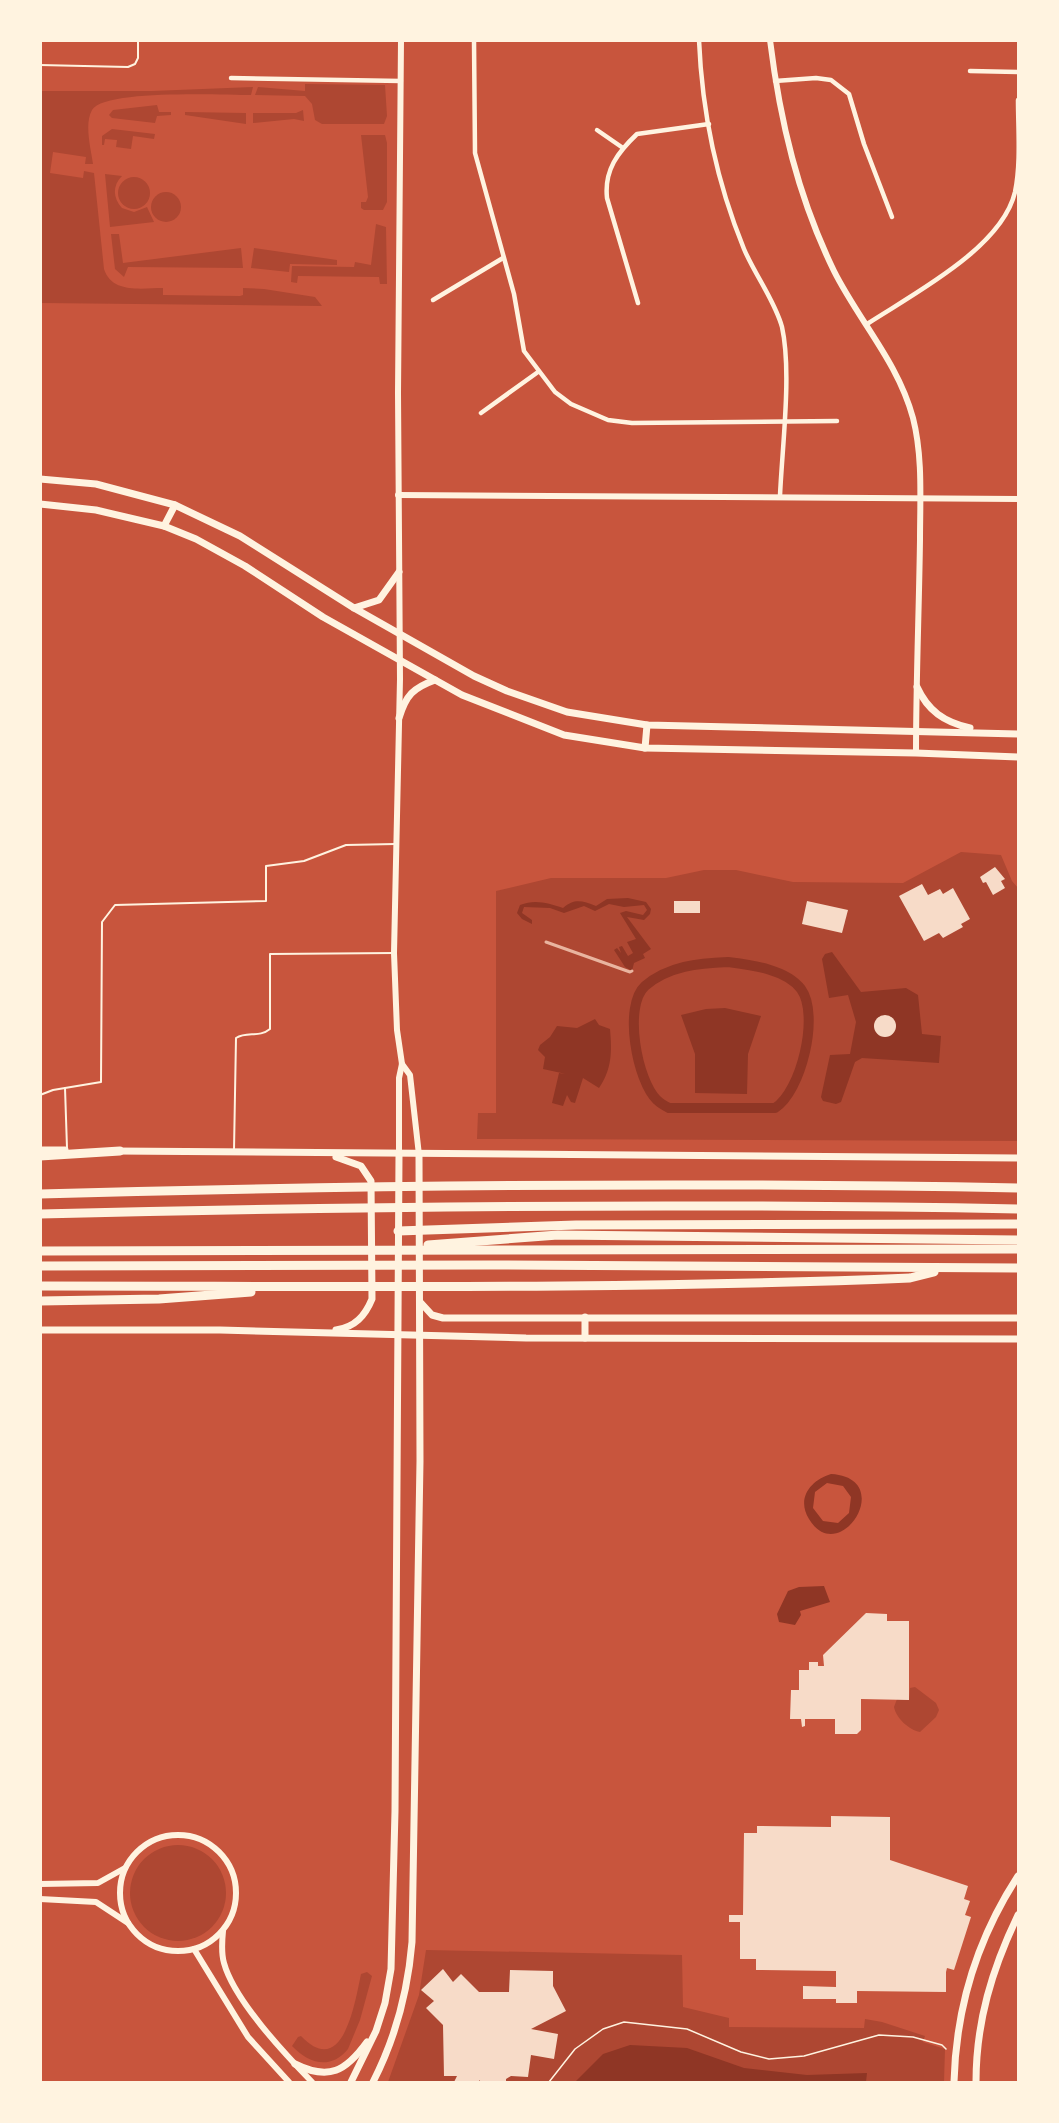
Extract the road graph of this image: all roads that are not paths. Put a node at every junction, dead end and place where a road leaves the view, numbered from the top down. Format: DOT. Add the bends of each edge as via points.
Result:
graph roads {
  1 [pos="138,40"];
  2 [pos="401,40"];
  3 [pos="474,40"];
  4 [pos="699,40"];
  5 [pos="771,40"];
  6 [pos="40,65"];
  7 [pos="970,71"];
  8 [pos="1018,72"];
  9 [pos="231,78"];
  10 [pos="401,81"];
  11 [pos="775,81"];
  12 [pos="1018,100"];
  13 [pos="709,124"];
  14 [pos="597,130"];
  15 [pos="623,148"];
  16 [pos="892,216"];
  17 [pos="504,258"];
  18 [pos="433,300"];
  19 [pos="638,303"];
  20 [pos="867,324"];
  21 [pos="538,372"];
  22 [pos="481,412"];
  23 [pos="837,421"];
  24 [pos="783,422"];
  25 [pos="40,479"];
  26 [pos="398,495"];
  27 [pos="780,496"];
  28 [pos="920,498"];
  29 [pos="1018,499"];
  30 [pos="40,504"];
  31 [pos="175,505"];
  32 [pos="164,526"];
  33 [pos="399,572"];
  34 [pos="354,608"];
  35 [pos="399,632"];
  36 [pos="400,659"];
  37 [pos="435,680"];
  38 [pos="917,687"];
  39 [pos="399,718"];
  40 [pos="647,725"];
  41 [pos="916,729"];
  42 [pos="984,732"];
  43 [pos="1018,734"];
  44 [pos="645,748"];
  45 [pos="916,753"];
  46 [pos="1018,757"];
  47 [pos="395,844"];
  48 [pos="394,953"];
  49 [pos="402,1064"];
  50 [pos="65,1088"];
  51 [pos="40,1095"];
  52 [pos="40,1150"];
  53 [pos="67,1150"];
  54 [pos="120,1151"];
  55 [pos="234,1153"];
  56 [pos="319,1153"];
  57 [pos="399,1155"];
  58 [pos="419,1155"];
  59 [pos="40,1156"];
  60 [pos="1018,1158"];
  61 [pos="1018,1188"];
  62 [pos="41,1194"];
  63 [pos="1018,1209"];
  64 [pos="40,1214"];
  65 [pos="1018,1224"];
  66 [pos="420,1230"];
  67 [pos="558,1230"];
  68 [pos="398,1231"];
  69 [pos="1018,1240"];
  70 [pos="419,1246"];
  71 [pos="399,1247"];
  72 [pos="1018,1249"];
  73 [pos="40,1251"];
  74 [pos="40,1266"];
  75 [pos="1018,1268"];
  76 [pos="949,1269"];
  77 [pos="40,1286"];
  78 [pos="288,1288"];
  79 [pos="419,1300"];
  80 [pos="40,1301"];
  81 [pos="585,1317"];
  82 [pos="1018,1318"];
  83 [pos="40,1330"];
  84 [pos="323,1333"];
  85 [pos="398,1334"];
  86 [pos="421,1334"];
  87 [pos="585,1338"];
  88 [pos="1018,1339"];
  89 [pos="125,1868"];
  90 [pos="1017,1880"];
  91 [pos="40,1884"];
  92 [pos="40,1899"];
  93 [pos="1018,1915"];
  94 [pos="128,1923"];
  95 [pos="223,1931"];
  96 [pos="194,1949"];
  97 [pos="376,2031"];
  98 [pos="295,2064"];
  99 [pos="289,2082"];
  100 [pos="312,2082"];
  101 [pos="351,2082"];
  102 [pos="373,2082"];
  103 [pos="954,2082"];
  104 [pos="976,2082"];
  1 -- 6 [label="lane" via="138,58 128,68"];
  2 -- 10 [label="street"];
  3 -- 17 [label="street" via="475,153"];
  4 -- 13 [label="street"];
  5 -- 11 [label="street"];
  7 -- 8 [label="street"];
  9 -- 10 [label="street"];
  10 -- 26 [label="street"];
  11 -- 16 [label="street" via="823,79 849,94"];
  11 -- 20 [label="street" via="793,168 806,205 834,271"];
  12 -- 20 [label="street" via="1017,177 1003,219 973,253"];
  13 -- 15 [label="street" via="647,131"];
  13 -- 24 [label="street" via="721,185 743,247 781,326 785,348"];
  14 -- 15 [label="street"];
  15 -- 19 [label="street" via="612,163 607,198"];
  17 -- 18 [label="street"];
  17 -- 21 [label="street" via="524,351"];
  20 -- 28 [label="street" via="897,375 912,416 917,436"];
  21 -- 22 [label="street"];
  21 -- 24 [label="street" via="555,393 571,404 608,420"];
  23 -- 24 [label="street"];
  24 -- 27 [label="street"];
  25 -- 31 [label="main road" via="96,484"];
  26 -- 27 [label="street"];
  26 -- 33 [label="street"];
  27 -- 28 [label="street"];
  28 -- 29 [label="street"];
  28 -- 38 [label="street"];
  30 -- 32 [label="main road" via="96,510"];
  31 -- 32 [label="main road"];
  31 -- 34 [label="main road" via="240,536"];
  32 -- 36 [label="main road" via="245,566 322,617"];
  33 -- 34 [label="main road" via="379,600"];
  33 -- 35 [label="street"];
  34 -- 35 [label="main road"];
  35 -- 36 [label="street"];
  35 -- 40 [label="main road" via="474,676 517,695 584,716"];
  36 -- 37 [label="main road"];
  36 -- 39 [label="street"];
  37 -- 39 [label="main road" via="408,693"];
  37 -- 44 [label="main road" via="476,702 544,729"];
  38 -- 41 [label="street"];
  38 -- 42 [label="main road" via="923,700 949,723"];
  39 -- 47 [label="street"];
  40 -- 41 [label="main road"];
  40 -- 44 [label="main road"];
  41 -- 42 [label="main road"];
  41 -- 45 [label="street"];
  42 -- 43 [label="main road"];
  44 -- 45 [label="main road"];
  45 -- 46 [label="main road"];
  47 -- 48 [label="street"];
  47 -- 50 [label="lane" via="346,845 304,861 266,866 266,901 115,905 102,922 101,1082"];
  48 -- 49 [label="street"];
  48 -- 55 [label="lane" via="270,954 270,1029 263,1035 236,1038"];
  49 -- 57 [label="street"];
  49 -- 58 [label="street" via="410,1075"];
  50 -- 51 [label="lane"];
  50 -- 53 [label="lane"];
  52 -- 53 [label="main road"];
  53 -- 54 [label="main road"];
  54 -- 55 [label="main road"];
  54 -- 59 [label="highway"];
  55 -- 56 [label="main road"];
  56 -- 57 [label="main road"];
  56 -- 84 [label="main road" via="362,1166 371,1181 372,1299 367,1312 356,1323"];
  57 -- 58 [label="main road"];
  57 -- 68 [label="main road"];
  58 -- 60 [label="main road"];
  58 -- 66 [label="main road"];
  61 -- 62 [label="highway" via="404,1185"];
  63 -- 64 [label="highway" via="346,1207"];
  65 -- 67 [label="highway"];
  66 -- 67 [label="highway"];
  66 -- 68 [label="highway"];
  66 -- 70 [label="main road"];
  67 -- 69 [label="highway"];
  67 -- 70 [label="highway"];
  68 -- 71 [label="main road"];
  70 -- 71 [label="highway"];
  70 -- 79 [label="main road"];
  71 -- 85 [label="main road"];
  72 -- 73 [label="highway"];
  74 -- 76 [label="highway"];
  75 -- 76 [label="highway"];
  76 -- 78 [label="highway" via="910,1278 743,1285"];
  77 -- 78 [label="highway"];
  78 -- 80 [label="highway" via="217,1296"];
  79 -- 81 [label="main road" via="425,1310 443,1318"];
  79 -- 86 [label="main road"];
  81 -- 82 [label="main road"];
  81 -- 87 [label="main road"];
  83 -- 84 [label="main road"];
  84 -- 85 [label="main road"];
  85 -- 86 [label="main road"];
  85 -- 97 [label="main road" via="391,1969"];
  86 -- 87 [label="main road"];
  86 -- 102 [label="main road" via="412,1942 400,2011"];
  87 -- 88 [label="main road"];
  89 -- 91 [label="street" via="98,1882"];
  89 -- 94 [label="street" via="120,1896"];
  89 -- 95 [label="street" via="137,1851 163,1836 193,1836 212,1845 225,1858 236,1884 234,1910"];
  90 -- 103 [label="main road" via="993,1918 970,1974 957,2037"];
  92 -- 94 [label="street" via="96,1902"];
  93 -- 104 [label="main road" via="990,1983 980,2026"];
  94 -- 96 [label="street" via="141,1938 157,1947 175,1951"];
  95 -- 96 [label="street"];
  95 -- 98 [label="street" via="226,1969 264,2029"];
  96 -- 99 [label="street" via="248,2037"];
  97 -- 98 [label="main road" via="356,2058 340,2070 315,2072"];
  97 -- 101 [label="main road"];
  98 -- 100 [label="street"];
}
